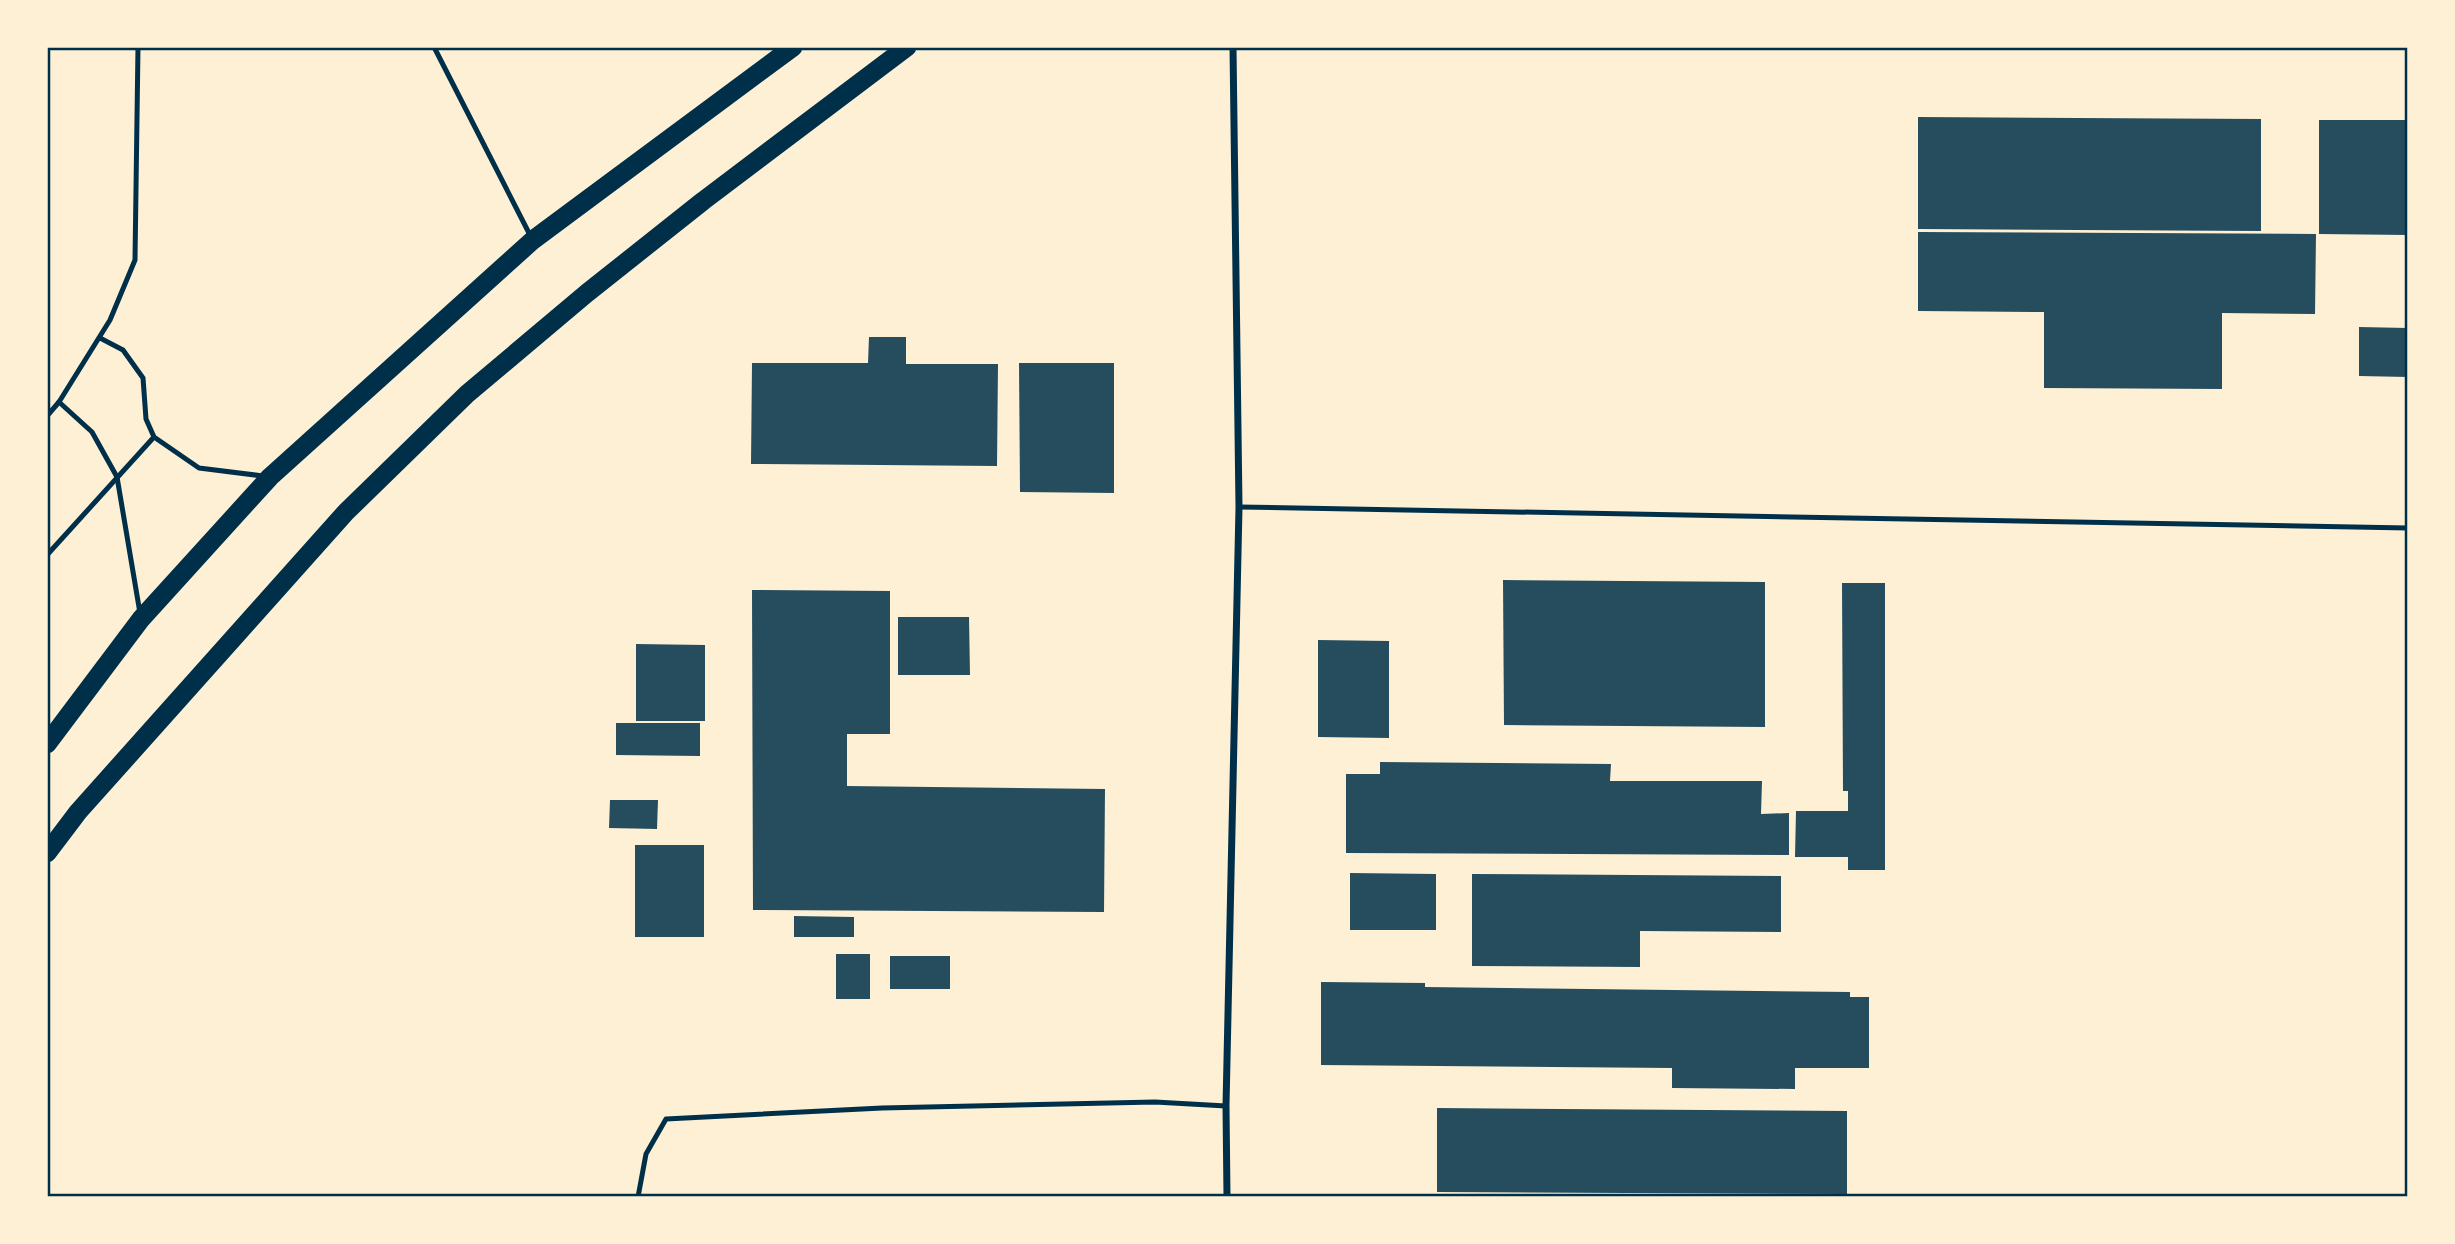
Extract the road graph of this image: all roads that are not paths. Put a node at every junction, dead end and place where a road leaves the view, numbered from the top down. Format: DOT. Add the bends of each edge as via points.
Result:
graph roads {
  1 [pos="138,47"];
  2 [pos="434,47"];
  3 [pos="793,47"];
  4 [pos="907,47"];
  5 [pos="1233,47"];
  6 [pos="533,240"];
  7 [pos="100,338"];
  8 [pos="59,402"];
  9 [pos="47,416"];
  10 [pos="154,437"];
  11 [pos="117,477"];
  12 [pos="270,477"];
  13 [pos="1239,507"];
  14 [pos="2408,528"];
  15 [pos="47,555"];
  16 [pos="141,619"];
  17 [pos="47,744"];
  18 [pos="47,853"];
  19 [pos="1226,1106"];
  20 [pos="638,1197"];
  21 [pos="1227,1197"];
  1 -- 7 [label="lane" via="135,260"];
  2 -- 6 [label="lane"];
  3 -- 6 [label="highway"];
  4 -- 18 [label="highway" via="703,201 467,394 346,512 78,812"];
  5 -- 13 [label="street"];
  6 -- 12 [label="highway"];
  7 -- 8 [label="lane"];
  7 -- 10 [label="lane" via="123,351 143,378 146,419"];
  8 -- 9 [label="lane"];
  8 -- 11 [label="lane" via="92,432"];
  10 -- 11 [label="lane"];
  10 -- 12 [label="lane" via="199,468"];
  11 -- 15 [label="lane"];
  11 -- 16 [label="lane"];
  12 -- 16 [label="highway"];
  13 -- 14 [label="lane"];
  13 -- 19 [label="street"];
  16 -- 17 [label="highway"];
  19 -- 20 [label="lane" via="1155,1102 896,1108 666,1119 646,1154"];
  19 -- 21 [label="street"];
}
